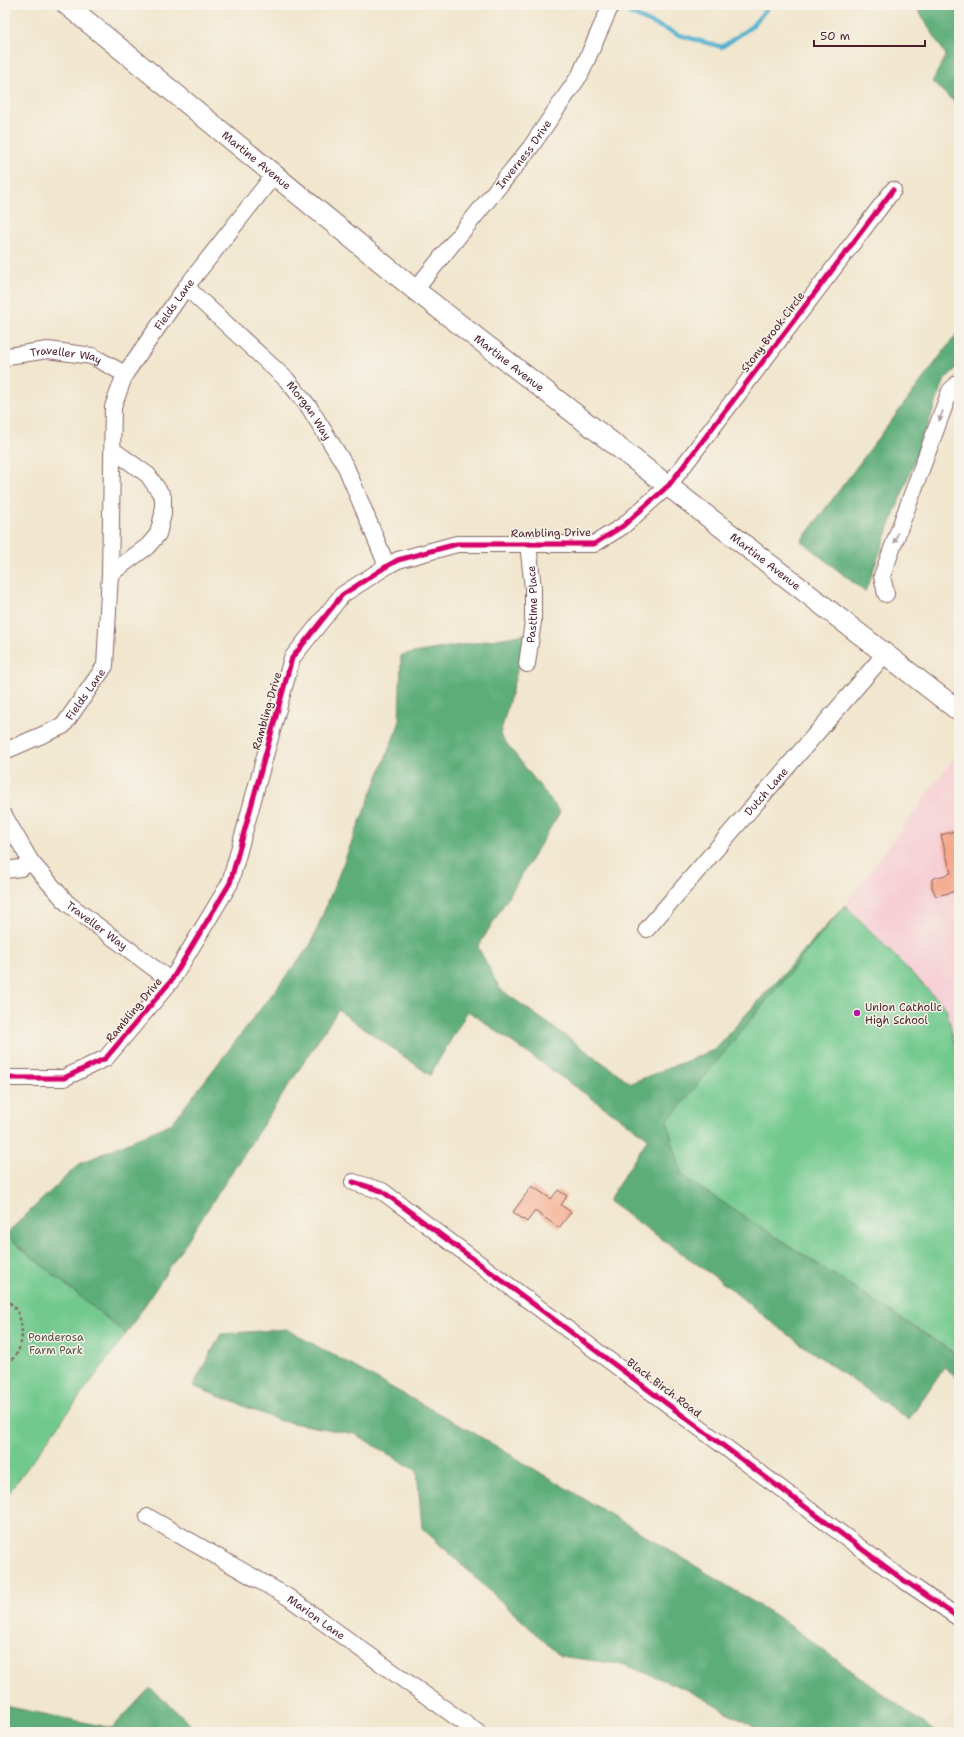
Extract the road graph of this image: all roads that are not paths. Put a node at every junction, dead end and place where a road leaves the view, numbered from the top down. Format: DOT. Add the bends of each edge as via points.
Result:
graph roads {
  1 [pos="67,5"];
  2 [pos="611,5"];
  3 [pos="274,175"];
  4 [pos="893,190"];
  5 [pos="186,287"];
  6 [pos="415,290"];
  7 [pos="5,359"];
  8 [pos="125,374"];
  9 [pos="959,382"];
  10 [pos="113,450"];
  11 [pos="668,486"];
  12 [pos="528,544"];
  13 [pos="387,566"];
  14 [pos="110,574"];
  15 [pos="886,594"];
  16 [pos="885,654"];
  17 [pos="526,664"];
  18 [pos="959,711"];
  19 [pos="5,752"];
  20 [pos="5,817"];
  21 [pos="31,862"];
  22 [pos="5,870"];
  23 [pos="647,929"];
  24 [pos="171,981"];
  25 [pos="5,1078"];
  26 [pos="353,1182"];
  27 [pos="148,1517"];
  28 [pos="959,1618"];
  29 [pos="476,1732"];
  1 -- 3 [label="main road, Martine Avenue"];
  2 -- 6 [label="street, Inverness Drive" via="580,74 530,148"];
  3 -- 5 [label="street, Fields Lane"];
  3 -- 6 [label="main road, Martine Avenue"];
  4 -- 11 [label="street, Stony Brook Circle"];
  5 -- 8 [label="street, Fields Lane"];
  5 -- 13 [label="street, Morgan Way" via="287,380 309,407 346,468"];
  6 -- 11 [label="main road, Martine Avenue"];
  7 -- 8 [label="street, Traveller Way" via="8,356 48,350 92,356"];
  8 -- 10 [label="street, Fields Lane" via="113,407"];
  9 -- 15 [label="street, one-way" via="950,391 882,576"];
  10 -- 14 [label="street, Fields Lane"];
  10 -- 14 [label="street" via="148,475 163,497 163,514 158,534 148,546"];
  11 -- 12 [label="street, Rambling Drive" via="622,526 594,544"];
  11 -- 16 [label="main road, Martine Avenue"];
  12 -- 13 [label="street, Rambling Drive" via="457,544 398,560"];
  12 -- 17 [label="street, Pasttime Place" via="533,615"];
  13 -- 24 [label="street, Rambling Drive" via="342,595 292,658 230,883"];
  14 -- 19 [label="street, Fields Lane" via="105,666 63,726"];
  16 -- 18 [label="main road, Martine Avenue"];
  16 -- 23 [label="street, Dutch Lane"];
  20 -- 21 [label="street, Traveller Way"];
  21 -- 22 [label="street" via="20,868"];
  21 -- 24 [label="street, Traveller Way" via="67,903"];
  24 -- 25 [label="street, Rambling Drive" via="106,1058 64,1078"];
  26 -- 28 [label="street, Black Birch Road" via="382,1190 889,1569"];
  27 -- 29 [label="street, Marion Lane" via="288,1597"];
}
